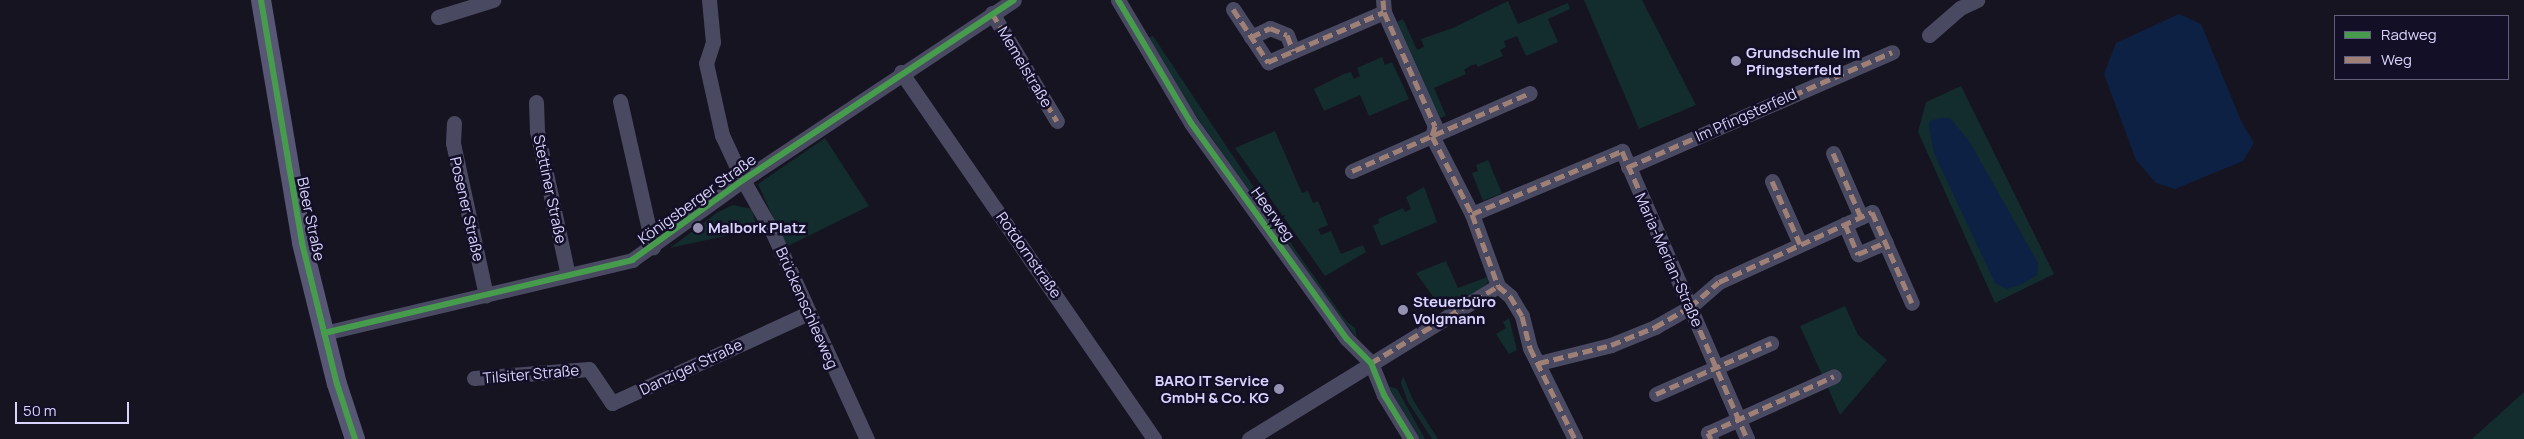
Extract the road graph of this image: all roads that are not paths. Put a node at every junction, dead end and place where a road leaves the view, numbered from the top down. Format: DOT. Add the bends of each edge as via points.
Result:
graph roads {
  1 [pos="261,0"];
  2 [pos="493,0"];
  3 [pos="709,0"];
  4 [pos="1014,0"];
  5 [pos="1118,0"];
  6 [pos="1977,0"];
  7 [pos="1386,4"];
  8 [pos="1233,9"];
  9 [pos="992,14"];
  10 [pos="438,17"];
  11 [pos="1929,35"];
  12 [pos="1251,37"];
  13 [pos="1293,51"];
  14 [pos="1892,52"];
  15 [pos="901,72"];
  16 [pos="1530,93"];
  17 [pos="620,101"];
  18 [pos="536,102"];
  19 [pos="1058,120"];
  20 [pos="454,123"];
  21 [pos="1432,136"];
  22 [pos="1833,153"];
  23 [pos="1628,167"];
  24 [pos="1352,171"];
  25 [pos="743,180"];
  26 [pos="1772,181"];
  27 [pos="1472,214"];
  28 [pos="1860,217"];
  29 [pos="1845,224"];
  30 [pos="1886,242"];
  31 [pos="1800,244"];
  32 [pos="653,247"];
  33 [pos="568,275"];
  34 [pos="1498,286"];
  35 [pos="486,294"];
  36 [pos="1912,303"];
  37 [pos="1690,307"];
  38 [pos="809,313"];
  39 [pos="324,333"];
  40 [pos="1771,344"];
  41 [pos="1371,363"];
  42 [pos="1539,364"];
  43 [pos="1716,368"];
  44 [pos="589,369"];
  45 [pos="1834,376"];
  46 [pos="474,378"];
  47 [pos="1656,394"];
  48 [pos="1739,420"];
  49 [pos="355,439"];
  50 [pos="868,439"];
  51 [pos="1154,439"];
  52 [pos="1249,439"];
  53 [pos="1411,439"];
  54 [pos="1576,439"];
  55 [pos="1710,439"];
  56 [pos="1747,439"];
  1 -- 39 [label="street, Bleer Straße" via="302,242"];
  2 -- 10 [label="street"];
  3 -- 25 [label="street, Brückenschleeweg" via="713,42 706,63 722,135"];
  4 -- 9 [label="street, Königsberger Straße"];
  5 -- 41 [label="street, Heerweg" via="1191,123 1347,339"];
  6 -- 11 [label="street" via="1960,8"];
  7 -- 13 [label="street"];
  7 -- 21 [label="street" via="1435,126"];
  8 -- 12 [label="street"];
  9 -- 15 [label="street, Königsberger Straße"];
  9 -- 19 [label="street, Memelstraße"];
  12 -- 13 [label="street" via="1270,28 1287,34"];
  12 -- 13 [label="street" via="1268,62"];
  14 -- 23 [label="street, Im Pfingsterfeld"];
  15 -- 25 [label="street, Königsberger Straße"];
  15 -- 51 [label="street, Rotdornstraße"];
  16 -- 21 [label="street"];
  17 -- 32 [label="street"];
  18 -- 33 [label="street, Stettiner Straße" via="537,131"];
  20 -- 35 [label="street, Posener Straße" via="453,143"];
  21 -- 24 [label="street"];
  21 -- 27 [label="street"];
  22 -- 28 [label="street"];
  23 -- 27 [label="street, Maria-Merian-Straße" via="1622,152"];
  23 -- 37 [label="street, Maria-Merian-Straße"];
  25 -- 32 [label="street, Königsberger Straße"];
  25 -- 38 [label="street, Brückenschleeweg" via="772,231"];
  26 -- 31 [label="street"];
  27 -- 34 [label="street"];
  28 -- 29 [label="street"];
  28 -- 30 [label="street" via="1872,212"];
  29 -- 30 [label="street" via="1858,254"];
  29 -- 31 [label="street"];
  30 -- 36 [label="street"];
  31 -- 37 [label="street" via="1718,282"];
  32 -- 33 [label="street, Königsberger Straße" via="632,260"];
  33 -- 35 [label="street, Königsberger Straße"];
  34 -- 41 [label="street"];
  34 -- 42 [label="street" via="1510,296 1522,316 1530,348"];
  35 -- 39 [label="street, Königsberger Straße"];
  37 -- 42 [label="street" via="1655,328 1611,345"];
  37 -- 43 [label="street, Maria-Merian-Straße"];
  38 -- 44 [label="street, Danziger Straße" via="612,403"];
  38 -- 50 [label="street, Brückenschleeweg"];
  39 -- 49 [label="street, Bleer Straße"];
  40 -- 43 [label="street"];
  41 -- 52 [label="street"];
  41 -- 53 [label="street, Heerweg" via="1384,396"];
  42 -- 54 [label="street" via="1557,407"];
  43 -- 47 [label="street"];
  43 -- 48 [label="street, Maria-Merian-Straße"];
  44 -- 46 [label="street, Tilsiter Straße"];
  45 -- 48 [label="street"];
  48 -- 55 [label="street" via="1708,433"];
  48 -- 56 [label="street, Maria-Merian-Straße"];
}
